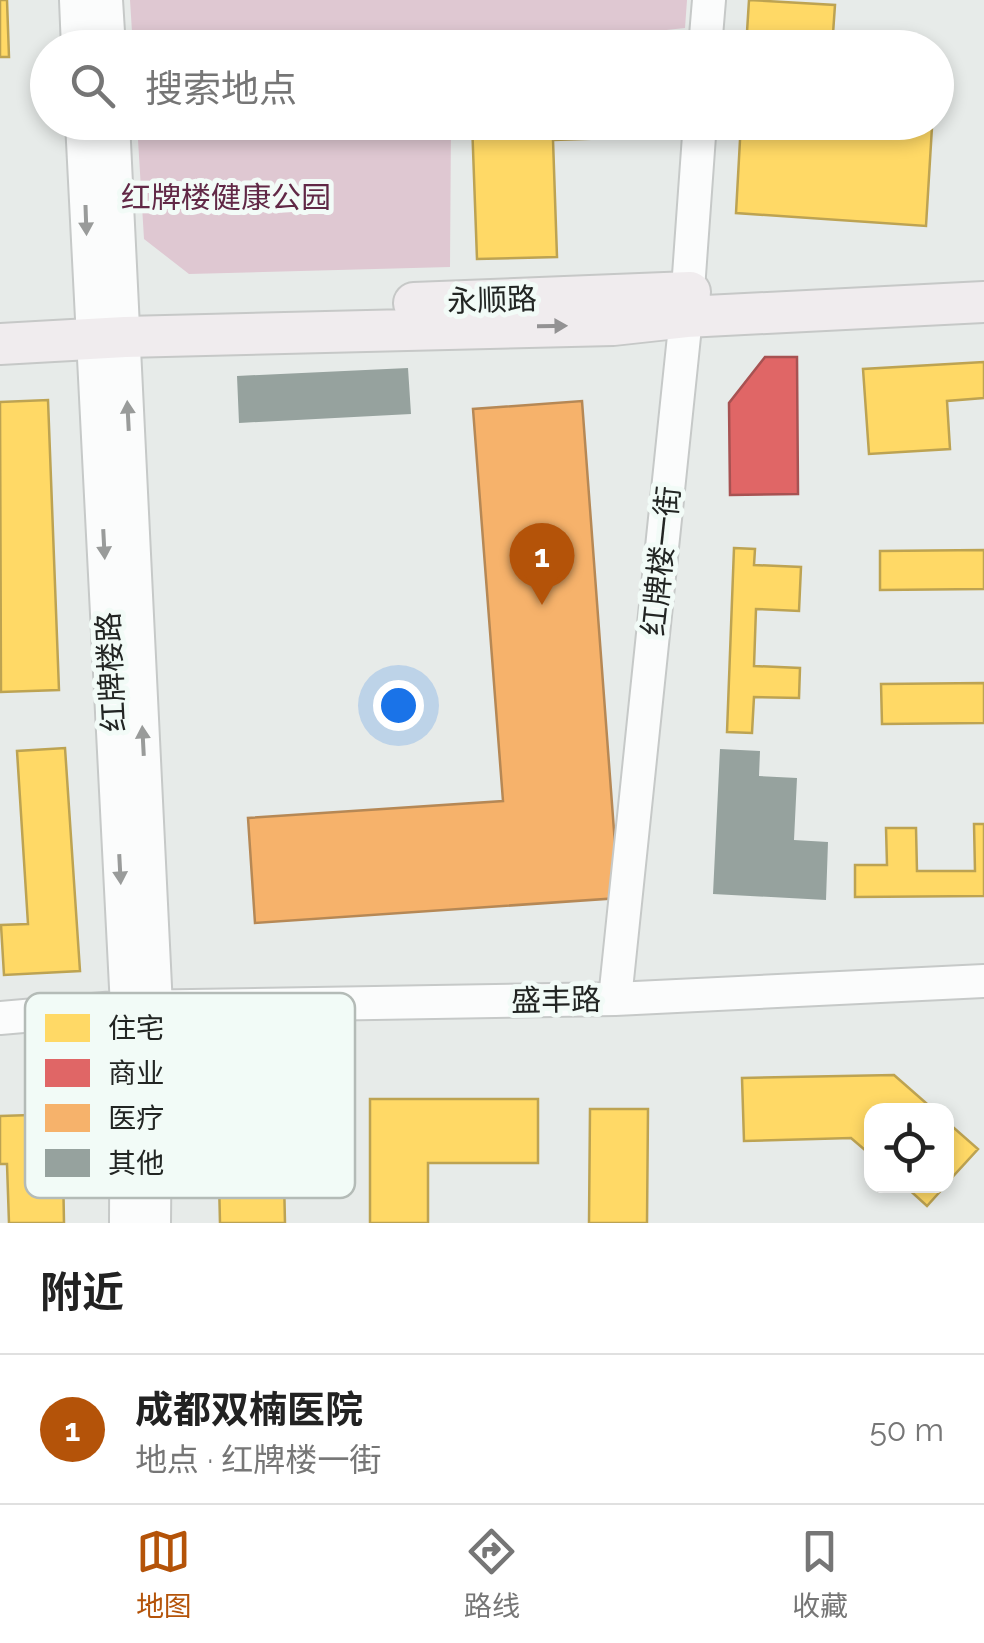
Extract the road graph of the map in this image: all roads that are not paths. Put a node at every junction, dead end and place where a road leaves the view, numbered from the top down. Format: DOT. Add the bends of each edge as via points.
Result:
graph roads {
  1 [pos="76,0"];
  2 [pos="106,0"];
  3 [pos="709,0"];
  4 [pos="77,30"];
  5 [pos="108,30"];
  6 [pos="707,30"];
  7 [pos="84,140"];
  8 [pos="113,140"];
  9 [pos="699,140"];
  10 [pos="984,276"];
  11 [pos="984,302"];
  12 [pos="686,305"];
  13 [pos="0,320"];
  14 [pos="108,326"];
  15 [pos="0,344"];
  16 [pos="984,981"];
  17 [pos="141,993"];
  18 [pos="615,999"];
  19 [pos="355,1003"];
  20 [pos="25,1016"];
  21 [pos="0,1018"];
  22 [pos="128,1198"];
  23 [pos="153,1198"];
  24 [pos="126,1223"];
  25 [pos="154,1223"];
  1 -- 4 [label="street"];
  2 -- 5 [label="street"];
  3 -- 6 [label="street"];
  7 -- 14 [label="street, 红牌楼路, one-way"];
  8 -- 14 [label="street, 红牌楼路"];
  9 -- 12 [label="street, 红牌楼一街"];
  10 -- 12 [label="main road, 永顺路"];
  11 -- 12 [label="main road"];
  12 -- 14 [label="main road, 永顺路"];
  12 -- 18 [label="street, 红牌楼一街"];
  13 -- 14 [label="main road, 永顺路"];
  14 -- 15 [label="main road"];
  14 -- 17 [label="street, 红牌楼路"];
  16 -- 18 [label="street, 盛丰路"];
  18 -- 19 [label="street, 盛丰路"];
  20 -- 21 [label="street, 盛丰路"];
  22 -- 24 [label="street, 红牌楼路"];
  23 -- 25 [label="street, 红牌楼路"];
}
